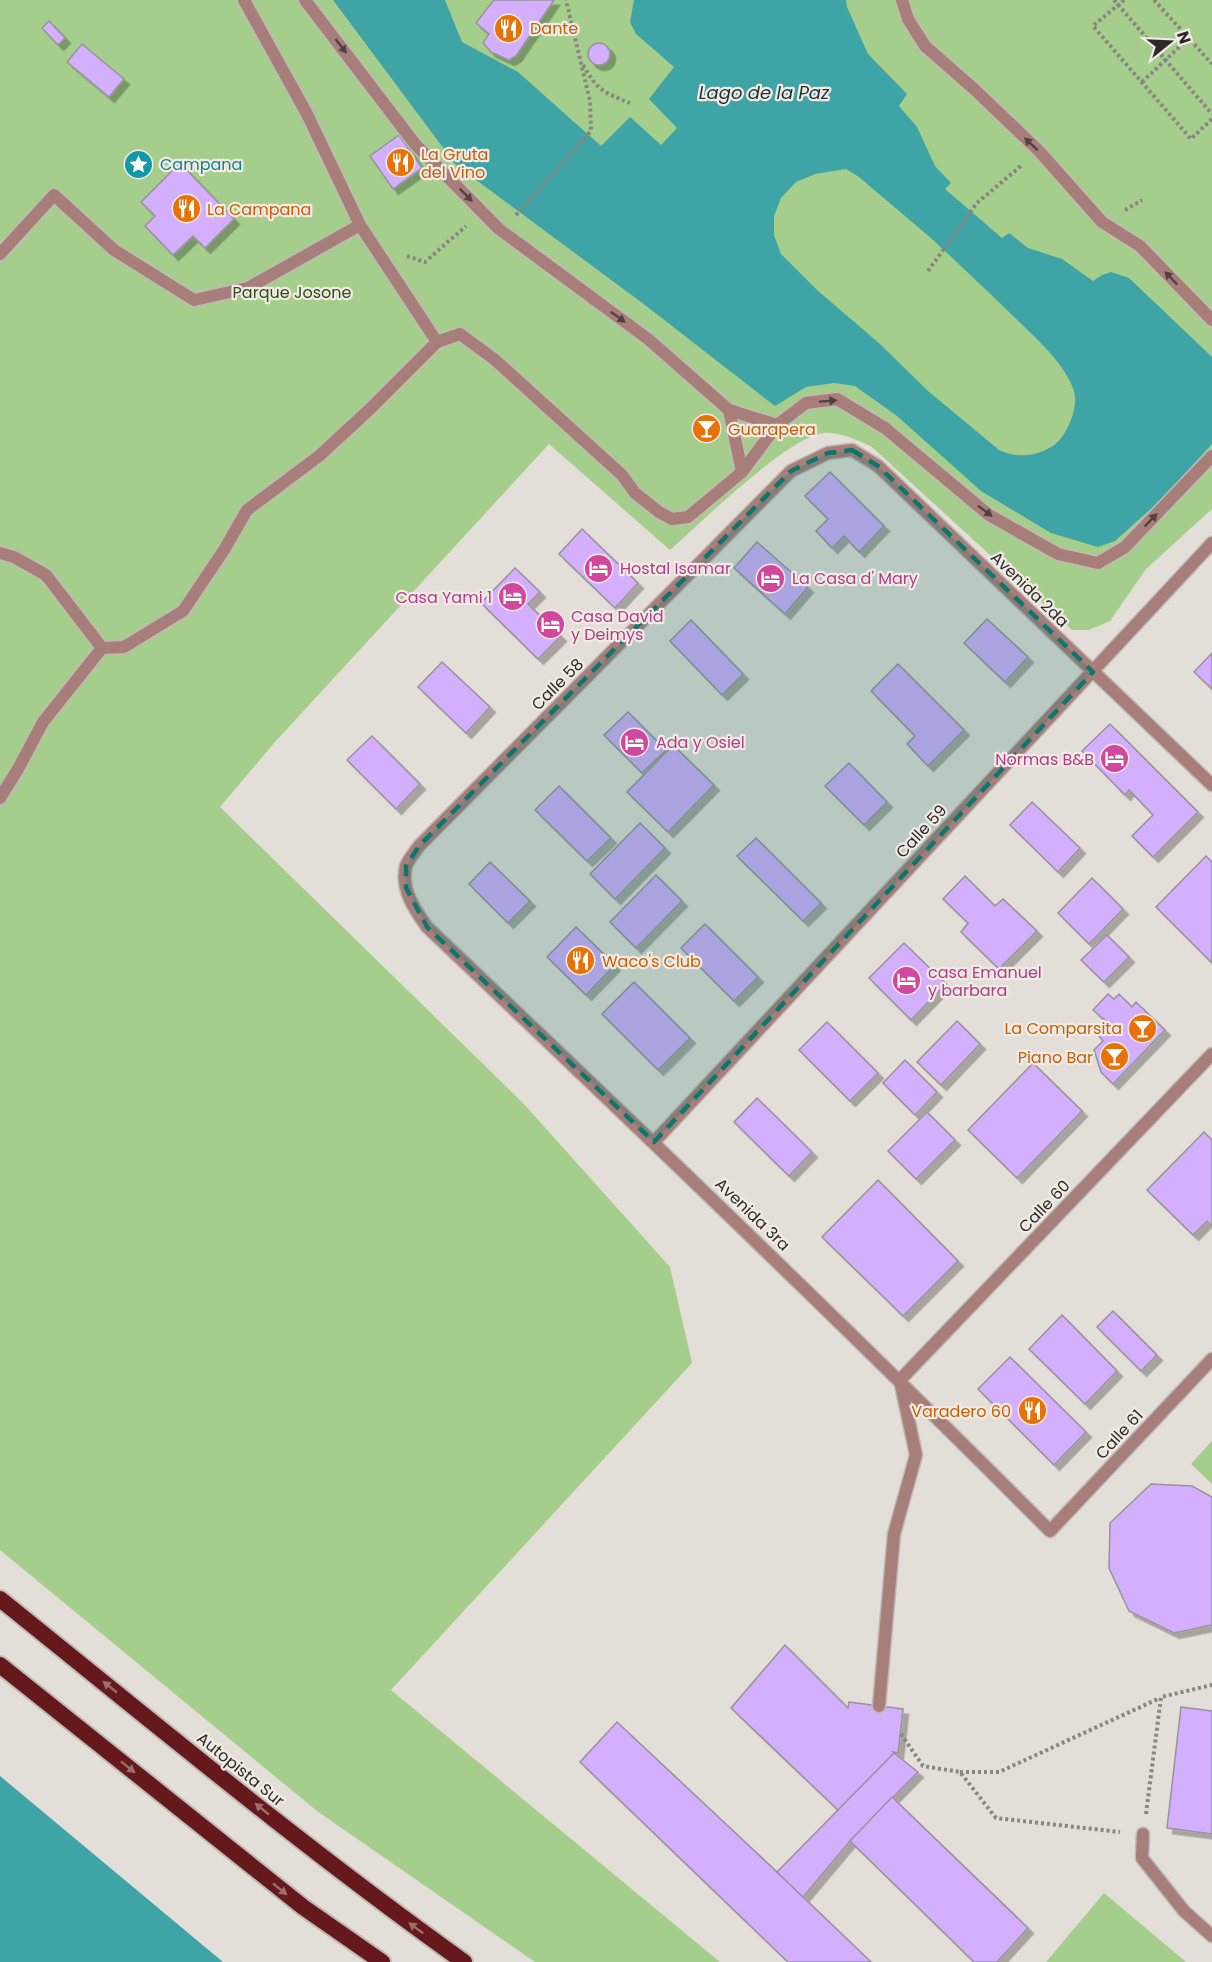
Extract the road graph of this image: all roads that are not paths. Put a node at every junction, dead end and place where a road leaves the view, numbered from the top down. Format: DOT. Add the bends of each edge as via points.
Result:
graph roads {
  1 [pos="244,0"];
  2 [pos="305,0"];
  3 [pos="902,0"];
  4 [pos="360,225"];
  5 [pos="0,254"];
  6 [pos="1212,320"];
  7 [pos="437,342"];
  8 [pos="729,410"];
  9 [pos="777,424"];
  10 [pos="1212,456"];
  11 [pos="810,460"];
  12 [pos="742,472"];
  13 [pos="1212,543"];
  14 [pos="0,553"];
  15 [pos="102,648"];
  16 [pos="1093,672"];
  17 [pos="1212,785"];
  18 [pos="0,798"];
  19 [pos="427,927"];
  20 [pos="1212,1054"];
  21 [pos="654,1142"];
  22 [pos="1212,1359"];
  23 [pos="900,1380"];
  24 [pos="1050,1531"];
  25 [pos="0,1599"];
  26 [pos="0,1665"];
  27 [pos="879,1706"];
  28 [pos="1143,1834"];
  29 [pos="1212,1936"];
  30 [pos="382,1962"];
  31 [pos="464,1962"];
  1 -- 4 [label="street" via="307,114"];
  2 -- 8 [label="street, one-way" via="415,144 482,211 516,242 648,339"];
  6 -- 3 [label="street, one-way" via="1140,246 1102,222 1039,151 925,46 908,19"];
  4 -- 5 [label="street" via="248,288 194,300 114,250 54,195"];
  4 -- 7 [label="street"];
  7 -- 12 [label="street" via="460,334 494,359 622,475 635,493 672,519 688,517"];
  7 -- 15 [label="street" via="319,456 247,510 183,611 124,647"];
  8 -- 9 [label="street"];
  8 -- 12 [label="street"];
  9 -- 10 [label="street, one-way" via="806,403 837,399 885,428 989,515 1058,554 1098,563 1125,547"];
  9 -- 12 [label="street"];
  11 -- 16 [label="street, Avenida 2da" via="852,450 878,466"];
  11 -- 19 [label="street, Calle 58" via="791,471 419,846 406,866 406,888 414,910"];
  13 -- 16 [label="street, Calle 59"];
  14 -- 15 [label="street" via="46,575"];
  15 -- 18 [label="street" via="43,722"];
  16 -- 17 [label="street, Avenida 2da"];
  16 -- 21 [label="street, Calle 59"];
  19 -- 21 [label="street, Avenida 3ra"];
  20 -- 23 [label="street, Calle 60"];
  21 -- 23 [label="street, Avenida 3ra"];
  22 -- 24 [label="street, Calle 61"];
  23 -- 24 [label="street, Avenida 3ra"];
  23 -- 27 [label="street" via="916,1455 894,1534"];
  31 -- 25 [label="highway, Autopista Sur, one-way" via="396,1914"];
  26 -- 30 [label="highway, one-way" via="303,1907"];
  28 -- 29 [label="street" via="1142,1858 1184,1911"];
}
